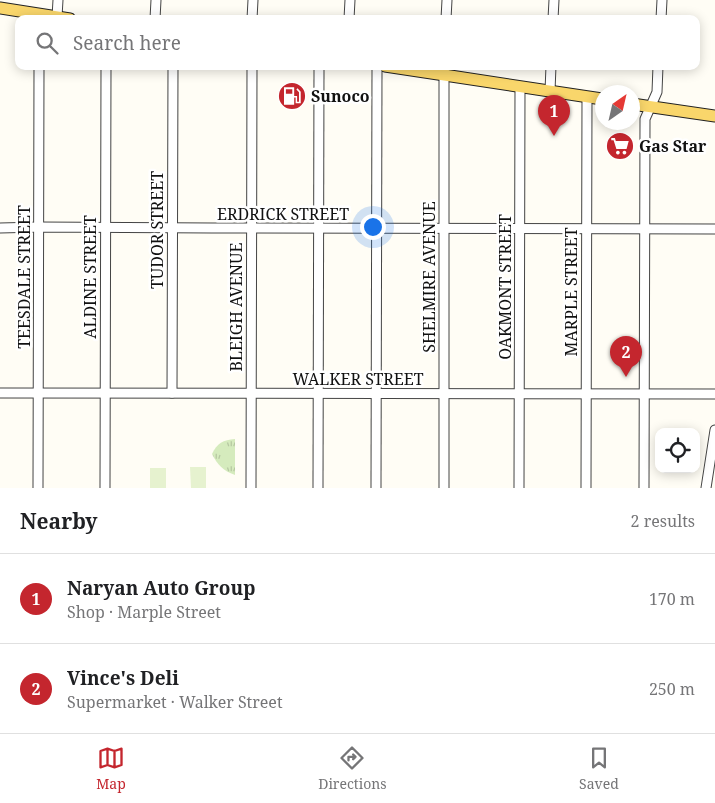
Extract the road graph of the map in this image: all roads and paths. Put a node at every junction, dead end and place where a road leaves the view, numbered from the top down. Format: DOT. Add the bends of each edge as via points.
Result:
graph roads {
  1 [pos="58,0"];
  2 [pos="156,0"];
  3 [pos="253,0"];
  4 [pos="350,0"];
  5 [pos="447,0"];
  6 [pos="554,0"];
  7 [pos="662,0"];
  8 [pos="0,8"];
  9 [pos="34,15"];
  10 [pos="57,15"];
  11 [pos="155,15"];
  12 [pos="252,15"];
  13 [pos="349,15"];
  14 [pos="446,15"];
  15 [pos="553,15"];
  16 [pos="661,15"];
  17 [pos="39,70"];
  18 [pos="106,70"];
  19 [pos="173,70"];
  20 [pos="252,70"];
  21 [pos="319,70"];
  22 [pos="377,70"];
  23 [pos="551,70"];
  24 [pos="658,70"];
  25 [pos="444,71"];
  26 [pos="520,87"];
  27 [pos="550,91"];
  28 [pos="587,97"];
  29 [pos="595,98"];
  30 [pos="640,105"];
  31 [pos="651,106"];
  32 [pos="715,116"];
  33 [pos="39,227"];
  34 [pos="106,227"];
  35 [pos="0,228"];
  36 [pos="172,228"];
  37 [pos="251,228"];
  38 [pos="318,228"];
  39 [pos="377,229"];
  40 [pos="444,229"];
  41 [pos="520,229"];
  42 [pos="586,229"];
  43 [pos="645,229"];
  44 [pos="715,229"];
  45 [pos="0,393"];
  46 [pos="39,393"];
  47 [pos="105,393"];
  48 [pos="251,393"];
  49 [pos="172,394"];
  50 [pos="318,394"];
  51 [pos="376,394"];
  52 [pos="444,394"];
  53 [pos="520,394"];
  54 [pos="586,394"];
  55 [pos="644,394"];
  56 [pos="715,394"];
  57 [pos="715,430"];
  58 [pos="709,487"];
  59 [pos="38,488"];
  60 [pos="105,488"];
  61 [pos="251,488"];
  62 [pos="318,488"];
  63 [pos="376,488"];
  64 [pos="444,488"];
  65 [pos="519,488"];
  66 [pos="586,488"];
  67 [pos="644,488"];
  1 -- 10 [label="street"];
  2 -- 11 [label="street"];
  3 -- 12 [label="street"];
  4 -- 13 [label="street"];
  5 -- 14 [label="street"];
  6 -- 15 [label="street"];
  7 -- 16 [label="street"];
  8 -- 9 [label="main road"];
  17 -- 33 [label="street, TEESDALE STREET"];
  18 -- 34 [label="street, ALDINE STREET"];
  19 -- 36 [label="street, TUDOR STREET"];
  20 -- 37 [label="street, BLEIGH AVENUE"];
  21 -- 38 [label="street"];
  22 -- 39 [label="street"];
  23 -- 27 [label="street"];
  24 -- 31 [label="street" via="657,92"];
  25 -- 26 [label="main road"];
  25 -- 40 [label="street, SHELMIRE AVENUE"];
  26 -- 27 [label="main road"];
  26 -- 41 [label="street, OAKMONT STREET"];
  27 -- 28 [label="main road"];
  28 -- 29 [label="main road"];
  28 -- 42 [label="street, MARPLE STREET"];
  30 -- 31 [label="main road"];
  31 -- 32 [label="main road"];
  31 -- 43 [label="street" via="645,119"];
  33 -- 34 [label="street, ERDRICK STREET"];
  33 -- 35 [label="street, ERDRICK STREET"];
  33 -- 46 [label="street, TEESDALE STREET"];
  34 -- 36 [label="street, ERDRICK STREET"];
  34 -- 47 [label="street, ALDINE STREET"];
  36 -- 37 [label="street, ERDRICK STREET"];
  36 -- 49 [label="street, TUDOR STREET"];
  37 -- 38 [label="street, ERDRICK STREET"];
  37 -- 48 [label="street, BLEIGH AVENUE"];
  38 -- 39 [label="street, ERDRICK STREET"];
  38 -- 50 [label="street"];
  39 -- 40 [label="street, ERDRICK STREET"];
  39 -- 51 [label="street"];
  40 -- 41 [label="street, ERDRICK STREET"];
  40 -- 52 [label="street, SHELMIRE AVENUE"];
  41 -- 42 [label="street, ERDRICK STREET"];
  41 -- 53 [label="street, OAKMONT STREET"];
  42 -- 43 [label="street, ERDRICK STREET"];
  42 -- 54 [label="street, MARPLE STREET"];
  43 -- 44 [label="street, ERDRICK STREET"];
  43 -- 55 [label="street"];
  45 -- 46 [label="street, WALKER STREET"];
  46 -- 47 [label="street, WALKER STREET"];
  46 -- 59 [label="street, TEESDALE STREET"];
  47 -- 49 [label="street, WALKER STREET"];
  47 -- 60 [label="street, ALDINE STREET"];
  48 -- 49 [label="street, WALKER STREET"];
  48 -- 50 [label="street, WALKER STREET"];
  48 -- 61 [label="street, BLEIGH AVENUE"];
  50 -- 51 [label="street, WALKER STREET"];
  50 -- 62 [label="street"];
  51 -- 52 [label="street, WALKER STREET"];
  51 -- 63 [label="street"];
  52 -- 53 [label="street, WALKER STREET"];
  52 -- 64 [label="street, SHELMIRE AVENUE"];
  53 -- 54 [label="street, WALKER STREET"];
  53 -- 65 [label="street, OAKMONT STREET"];
  54 -- 55 [label="street, WALKER STREET"];
  54 -- 66 [label="street, MARPLE STREET"];
  55 -- 56 [label="street, WALKER STREET"];
  55 -- 67 [label="street"];
  57 -- 58 [label="street"];
}
